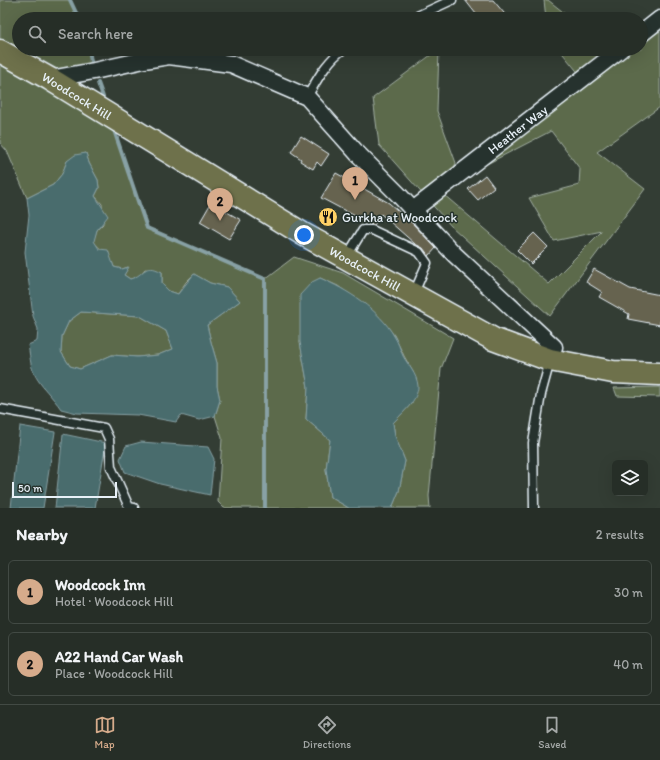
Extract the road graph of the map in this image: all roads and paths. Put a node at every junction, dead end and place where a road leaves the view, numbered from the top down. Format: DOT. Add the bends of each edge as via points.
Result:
graph roads {
  1 [pos="452,0"];
  2 [pos="426,12"];
  3 [pos="660,19"];
  4 [pos="648,28"];
  5 [pos="0,51"];
  6 [pos="337,56"];
  7 [pos="612,56"];
  8 [pos="50,79"];
  9 [pos="307,97"];
  10 [pos="413,210"];
  11 [pos="347,257"];
  12 [pos="413,295"];
  13 [pos="550,360"];
  14 [pos="660,374"];
  15 [pos="0,409"];
  16 [pos="134,508"];
  17 [pos="534,508"];
  1 -- 2 [label="lane"];
  3 -- 4 [label="street"];
  5 -- 8 [label="highway"];
  6 -- 9 [label="lane"];
  7 -- 10 [label="street, Heather Way"];
  8 -- 9 [label="street, Woodcock Hill" via="169,56 231,64"];
  8 -- 11 [label="highway, Woodcock Hill" via="274,216"];
  9 -- 10 [label="street, Woodcock Hill"];
  10 -- 13 [label="street, Woodcock Hill" via="454,254 554,347"];
  11 -- 12 [label="highway, Woodcock Hill"];
  11 -- 12 [label="lane" via="363,230 372,230 419,252 427,263"];
  12 -- 13 [label="highway, Woodcock Hill" via="493,339"];
  13 -- 14 [label="highway, Woodcock Hill" via="612,372"];
  13 -- 17 [label="lane" via="533,443"];
  15 -- 16 [label="lane" via="104,428 109,439 111,468 128,507"];
}
